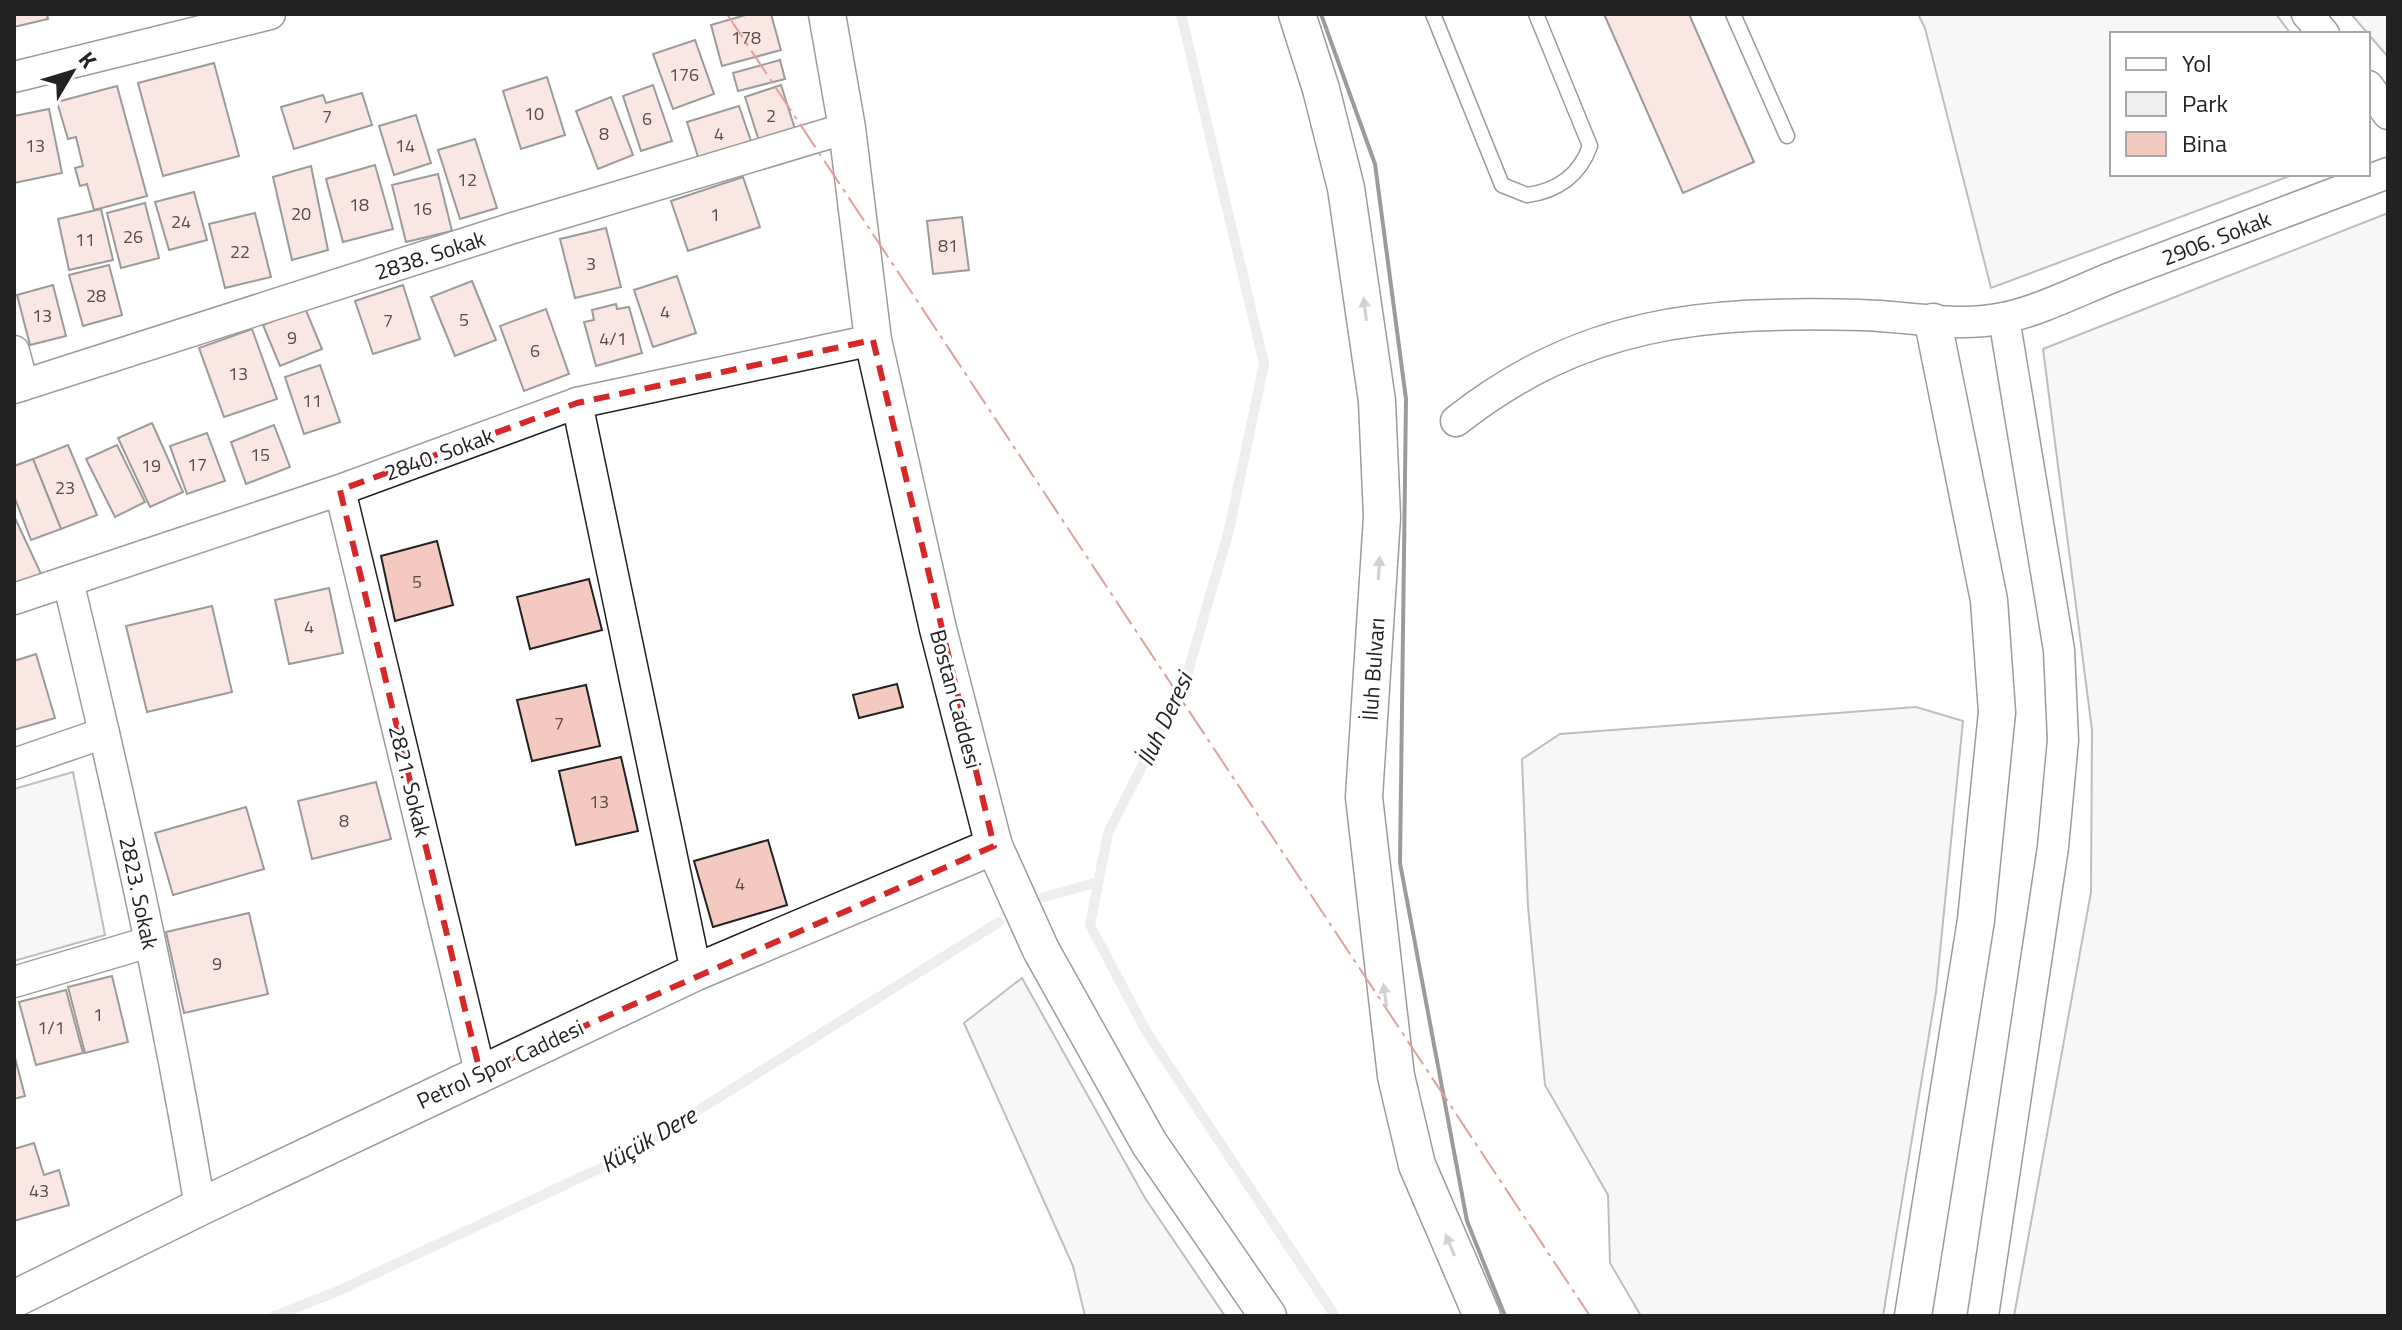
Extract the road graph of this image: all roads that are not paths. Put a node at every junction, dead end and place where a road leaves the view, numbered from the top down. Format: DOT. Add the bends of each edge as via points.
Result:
graph roads {
  1 [pos="270,14"];
  2 [pos="827,14"];
  3 [pos="1297,14"];
  4 [pos="1433,14"];
  5 [pos="1536,14"];
  6 [pos="1733,14"];
  7 [pos="2307,14"];
  8 [pos="236,19"];
  9 [pos="2322,32"];
  10 [pos="14,77"];
  11 [pos="2370,89"];
  12 [pos="2388,114"];
  13 [pos="847,128"];
  14 [pos="1787,136"];
  15 [pos="2388,173"];
  16 [pos="2004,318"];
  17 [pos="1933,322"];
  18 [pos="873,340"];
  19 [pos="14,351"];
  20 [pos="18,386"];
  21 [pos="577,403"];
  22 [pos="1456,421"];
  23 [pos="340,490"];
  24 [pos="68,581"];
  25 [pos="14,599"];
  26 [pos="104,733"];
  27 [pos="14,764"];
  28 [pos="994,846"];
  29 [pos="149,942"];
  30 [pos="696,972"];
  31 [pos="14,982"];
  32 [pos="480,1072"];
  33 [pos="200,1207"];
  34 [pos="14,1299"];
  35 [pos="1268,1316"];
  36 [pos="1482,1316"];
  37 [pos="1913,1316"];
  38 [pos="1983,1316"];
  1 -- 8 [label="street"];
  2 -- 13 [label="street, Bostan Caddesi"];
  36 -- 3 [label="street, İluh Bulvarı, one-way" via="1417,1165 1396,1076 1364,797 1382,517 1377,401 1346,188"];
  4 -- 5 [label="lane" via="1502,185 1527,195 1567,181 1582,166 1590,146"];
  6 -- 14 [label="lane"];
  7 -- 9 [label="street"];
  8 -- 10 [label="street"];
  11 -- 12 [label="street"];
  13 -- 18 [label="street, Bostan Caddesi"];
  13 -- 20 [label="street, 2838. Sokak"];
  15 -- 16 [label="street, 2906. Sokak"];
  16 -- 17 [label="street, 2906. Sokak"];
  16 -- 38 [label="street" via="2059,650 2063,740 2053,847"];
  17 -- 22 [label="street, 2906. Sokak" via="1776,314 1671,321 1559,358 1499,387"];
  17 -- 37 [label="street" via="1989,600 1997,712 1976,920"];
  18 -- 21 [label="street, 2840. Sokak"];
  18 -- 28 [label="street, Bostan Caddesi"];
  19 -- 20 [label="street"];
  21 -- 23 [label="street, 2840. Sokak"];
  21 -- 30 [label="street"];
  23 -- 24 [label="street, 2840. Sokak"];
  23 -- 32 [label="street, 2821. Sokak"];
  24 -- 25 [label="street, 2840. Sokak"];
  24 -- 26 [label="street, 2823. Sokak"];
  26 -- 27 [label="street"];
  26 -- 29 [label="street, 2823. Sokak"];
  28 -- 30 [label="street, Petrol Spor Caddesi"];
  28 -- 35 [label="street, Bostan Caddesi" via="1041,950 1149,1143"];
  29 -- 31 [label="street"];
  29 -- 33 [label="street, 2823. Sokak"];
  30 -- 32 [label="street, Petrol Spor Caddesi"];
  32 -- 33 [label="street, Petrol Spor Caddesi"];
  33 -- 34 [label="street, Petrol Spor Caddesi"];
}
